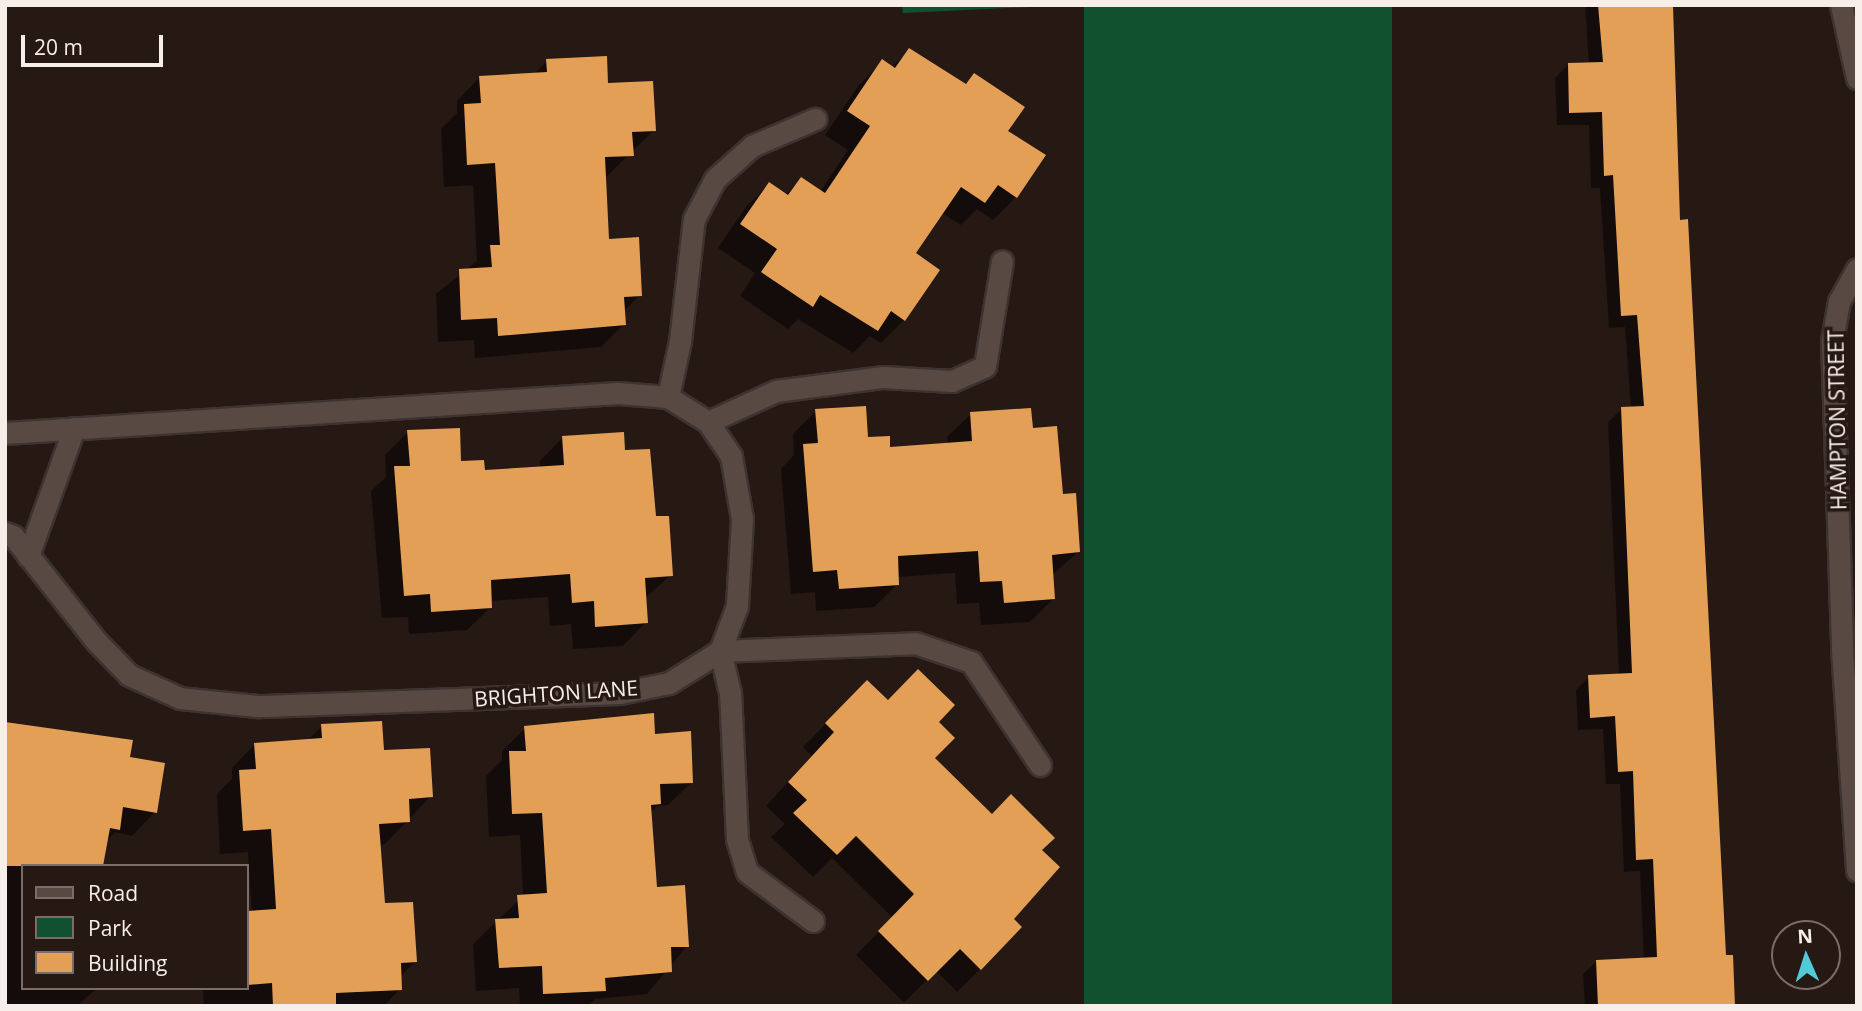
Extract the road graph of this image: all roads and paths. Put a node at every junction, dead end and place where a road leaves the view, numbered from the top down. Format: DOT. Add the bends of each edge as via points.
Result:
graph roads {
  1 [pos="1841,5"];
  2 [pos="1857,79"];
  3 [pos="815,119"];
  4 [pos="1002,261"];
  5 [pos="1857,269"];
  6 [pos="668,397"];
  7 [pos="708,422"];
  8 [pos="74,428"];
  9 [pos="5,432"];
  10 [pos="5,533"];
  11 [pos="29,556"];
  12 [pos="720,651"];
  13 [pos="1040,765"];
  14 [pos="1857,870"];
  15 [pos="813,921"];
  1 -- 2 [label="street"];
  3 -- 6 [label="street" via="752,146 715,179 694,219 680,341"];
  4 -- 7 [label="street" via="985,366 952,381 883,377 776,391"];
  5 -- 14 [label="street, HAMPTON STREET" via="1839,301 1832,341 1842,649"];
  6 -- 7 [label="street"];
  6 -- 8 [label="street" via="618,393"];
  7 -- 12 [label="street" via="731,456 741,519 737,606"];
  8 -- 9 [label="street"];
  8 -- 11 [label="street"];
  10 -- 11 [label="street, BRIGHTON LANE"];
  11 -- 12 [label="street, BRIGHTON LANE" via="129,675 180,698 257,706 620,693 669,683"];
  12 -- 13 [label="street" via="915,643 971,662"];
  12 -- 15 [label="street" via="730,693 737,839 747,872"];
}
